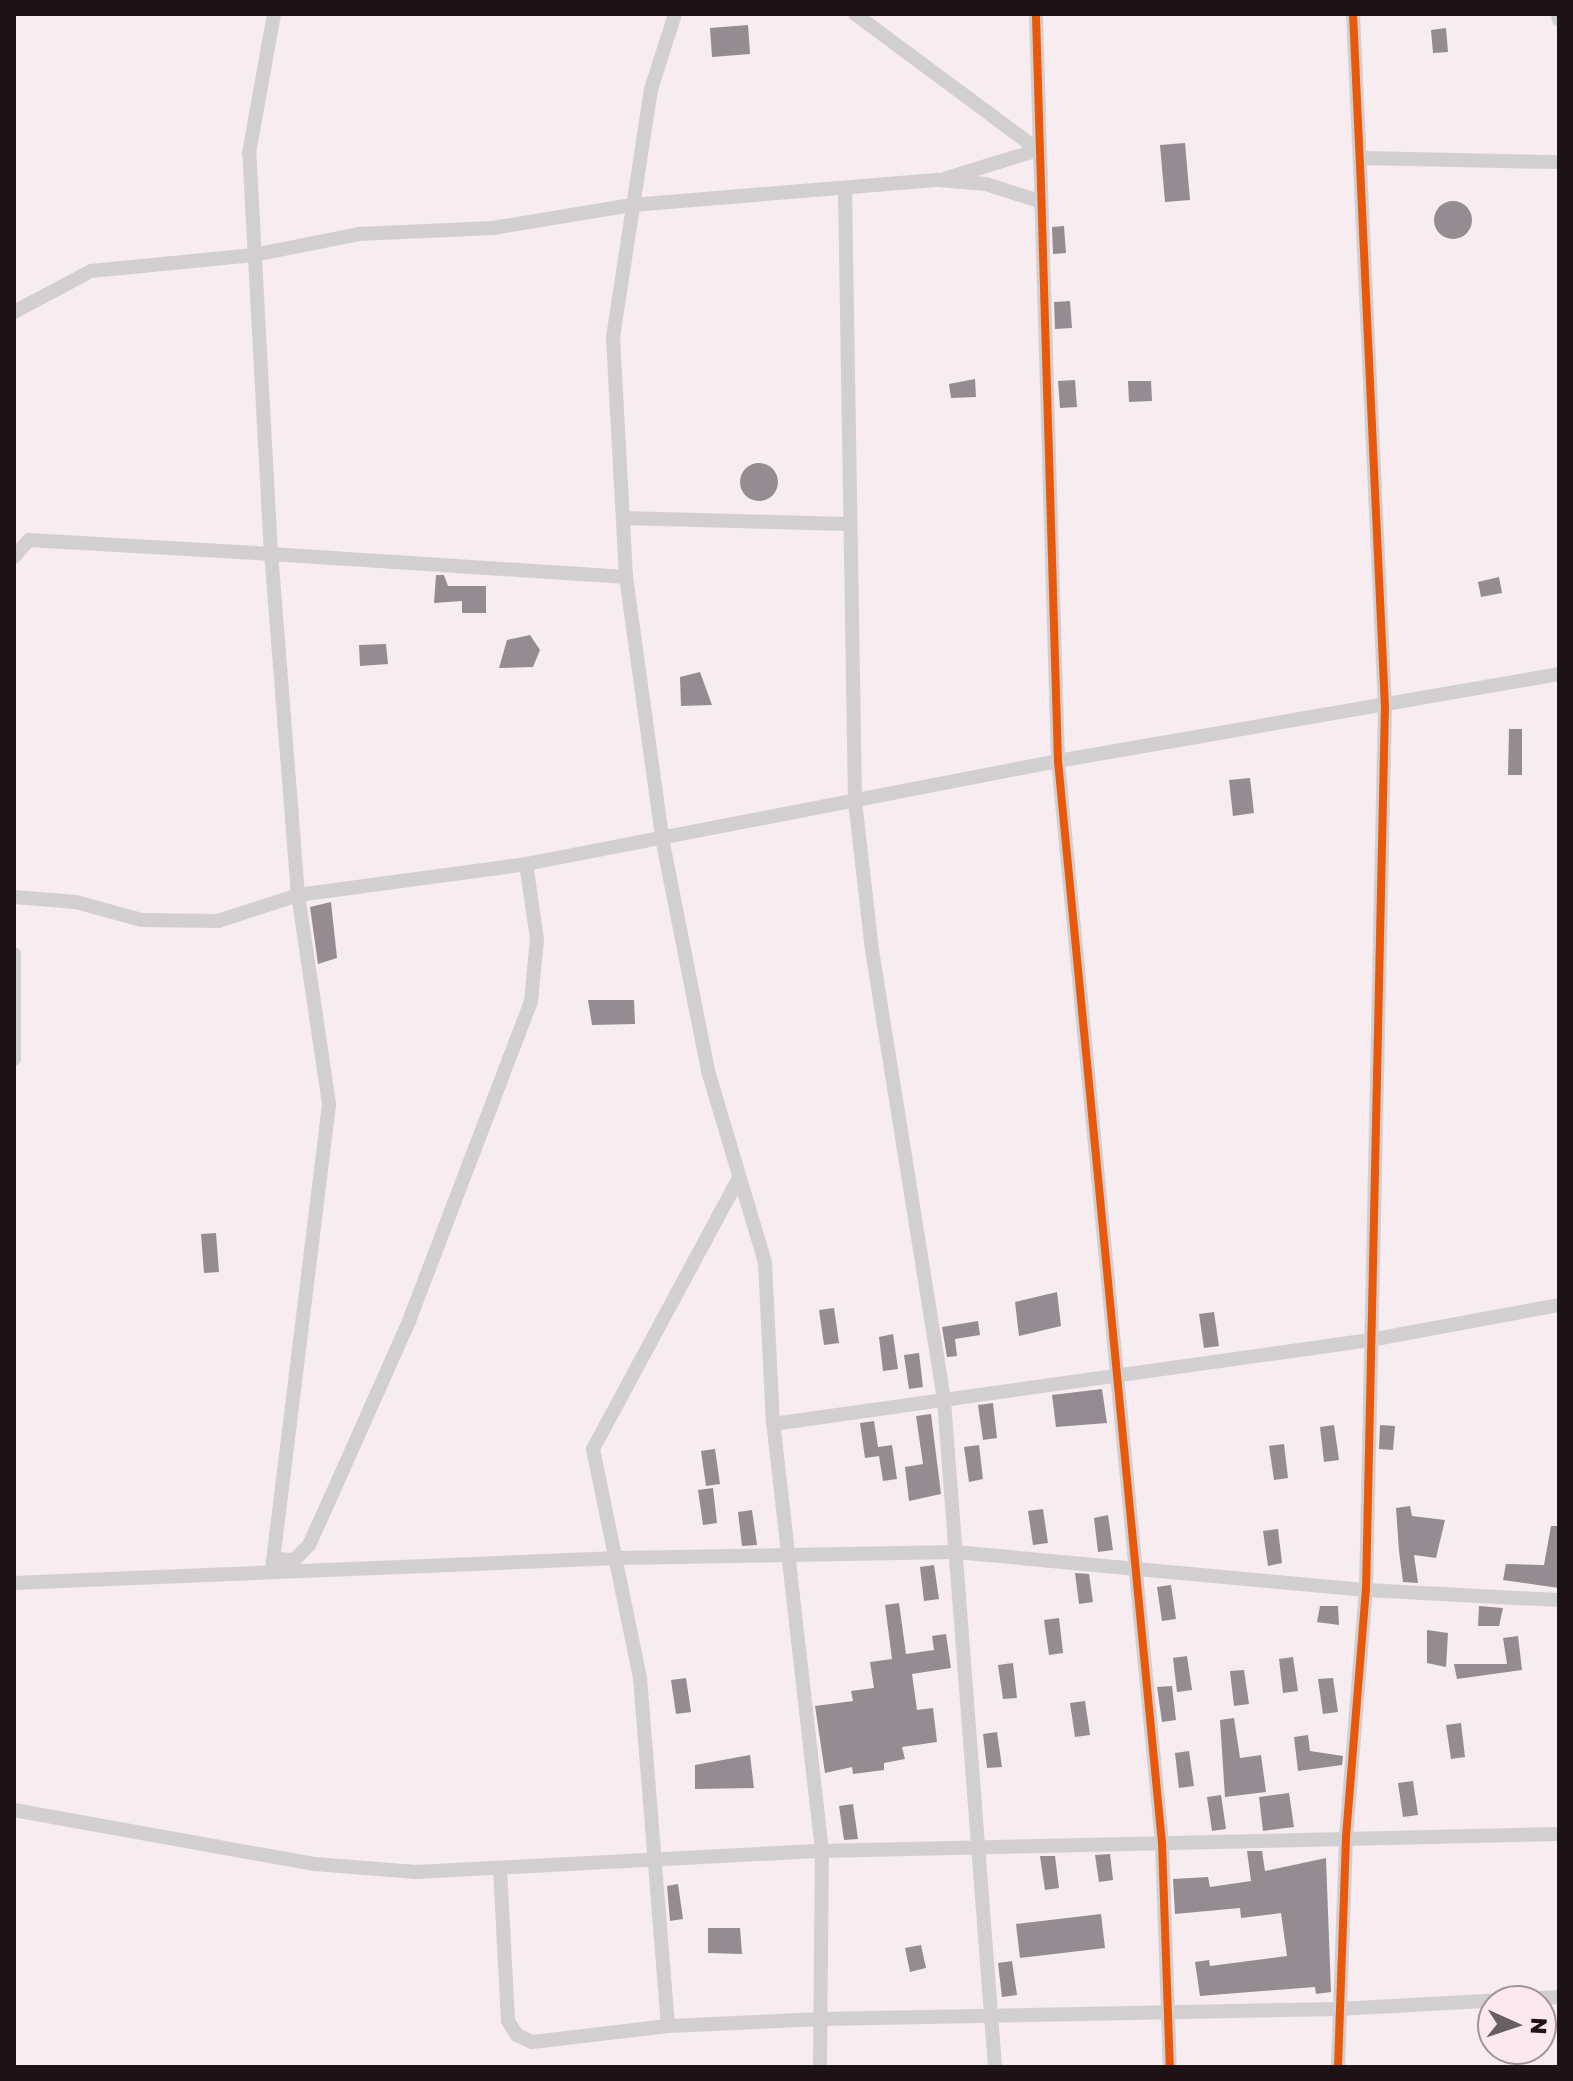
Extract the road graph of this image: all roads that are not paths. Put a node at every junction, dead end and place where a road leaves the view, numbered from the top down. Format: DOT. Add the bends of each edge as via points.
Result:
graph roads {
  1 [pos="274,14"];
  2 [pos="675,14"];
  3 [pos="855,14"];
  4 [pos="1353,14"];
  5 [pos="1558,14"];
  6 [pos="1036,16"];
  7 [pos="1559,20"];
  8 [pos="1038,150"];
  9 [pos="1362,158"];
  10 [pos="1559,162"];
  11 [pos="939,180"];
  12 [pos="845,190"];
  13 [pos="1039,201"];
  14 [pos="632,205"];
  15 [pos="254,255"];
  16 [pos="14,312"];
  17 [pos="623,518"];
  18 [pos="848,524"];
  19 [pos="271,554"];
  20 [pos="14,557"];
  21 [pos="626,577"];
  22 [pos="1559,674"];
  23 [pos="1385,708"];
  24 [pos="1058,761"];
  25 [pos="855,801"];
  26 [pos="662,838"];
  27 [pos="526,864"];
  28 [pos="298,895"];
  29 [pos="14,897"];
  30 [pos="14,954"];
  31 [pos="14,1059"];
  32 [pos="739,1178"];
  33 [pos="1559,1305"];
  34 [pos="1370,1340"];
  35 [pos="1119,1376"];
  36 [pos="944,1401"];
  37 [pos="773,1424"];
  38 [pos="955,1552"];
  39 [pos="790,1553"];
  40 [pos="617,1558"];
  41 [pos="272,1564"];
  42 [pos="1135,1568"];
  43 [pos="14,1583"];
  44 [pos="1366,1590"];
  45 [pos="1559,1600"];
  46 [pos="14,1810"];
  47 [pos="1559,1834"];
  48 [pos="1346,1837"];
  49 [pos="1162,1843"];
  50 [pos="979,1847"];
  51 [pos="822,1851"];
  52 [pos="656,1860"];
  53 [pos="500,1868"];
  54 [pos="1559,1997"];
  55 [pos="1338,2009"];
  56 [pos="1171,2012"];
  57 [pos="994,2018"];
  58 [pos="821,2019"];
  59 [pos="668,2026"];
  60 [pos="820,2067"];
  61 [pos="995,2067"];
  62 [pos="1170,2067"];
  63 [pos="1338,2067"];
  1 -- 15 [label="street" via="249,153"];
  2 -- 14 [label="street" via="651,89"];
  3 -- 8 [label="street"];
  4 -- 9 [label="street"];
  5 -- 7 [label="street"];
  6 -- 8 [label="street"];
  8 -- 11 [label="street"];
  8 -- 13 [label="street"];
  9 -- 10 [label="street"];
  9 -- 23 [label="street"];
  11 -- 12 [label="street"];
  11 -- 13 [label="street" via="986,184"];
  12 -- 14 [label="street"];
  12 -- 18 [label="street"];
  13 -- 24 [label="street"];
  14 -- 15 [label="street" via="493,228 359,234"];
  14 -- 17 [label="street" via="613,337"];
  15 -- 16 [label="street" via="91,271"];
  15 -- 19 [label="street"];
  17 -- 18 [label="street"];
  17 -- 21 [label="street"];
  18 -- 25 [label="street"];
  19 -- 20 [label="street" via="29,540"];
  19 -- 21 [label="street"];
  19 -- 28 [label="street"];
  21 -- 26 [label="street"];
  22 -- 23 [label="street"];
  23 -- 24 [label="street"];
  23 -- 34 [label="street"];
  24 -- 25 [label="street"];
  24 -- 35 [label="street"];
  25 -- 26 [label="street"];
  25 -- 36 [label="street" via="872,950"];
  26 -- 27 [label="street"];
  26 -- 32 [label="street" via="708,1071"];
  27 -- 28 [label="street"];
  27 -- 41 [label="street" via="537,939 531,1001 409,1321 309,1545 294,1560"];
  28 -- 29 [label="street" via="218,921 183,924"];
  28 -- 41 [label="street" via="329,1104 328,1147"];
  30 -- 31 [label="street"];
  32 -- 37 [label="street" via="765,1262"];
  32 -- 40 [label="street" via="596,1436 593,1466"];
  33 -- 34 [label="street"];
  34 -- 35 [label="street"];
  34 -- 44 [label="street"];
  35 -- 36 [label="street"];
  35 -- 42 [label="street"];
  36 -- 37 [label="street"];
  36 -- 38 [label="street"];
  37 -- 39 [label="street"];
  38 -- 39 [label="street"];
  38 -- 42 [label="street"];
  38 -- 50 [label="street"];
  39 -- 40 [label="street"];
  39 -- 51 [label="street"];
  40 -- 41 [label="street"];
  40 -- 52 [label="street" via="640,1678"];
  41 -- 43 [label="street"];
  42 -- 44 [label="street"];
  42 -- 49 [label="street"];
  44 -- 45 [label="street"];
  44 -- 48 [label="street"];
  46 -- 53 [label="street" via="315,1864 416,1872"];
  47 -- 48 [label="street"];
  48 -- 49 [label="street"];
  48 -- 55 [label="street"];
  49 -- 50 [label="street"];
  49 -- 56 [label="street"];
  50 -- 51 [label="street"];
  50 -- 57 [label="street"];
  51 -- 52 [label="street"];
  51 -- 58 [label="street"];
  52 -- 53 [label="street"];
  52 -- 59 [label="street"];
  53 -- 59 [label="street" via="508,2021 517,2035 554,2042"];
  54 -- 55 [label="street"];
  55 -- 56 [label="street"];
  55 -- 63 [label="street"];
  56 -- 57 [label="street"];
  56 -- 62 [label="street"];
  57 -- 58 [label="street"];
  57 -- 61 [label="street"];
  58 -- 59 [label="street"];
  58 -- 60 [label="street"];
}
